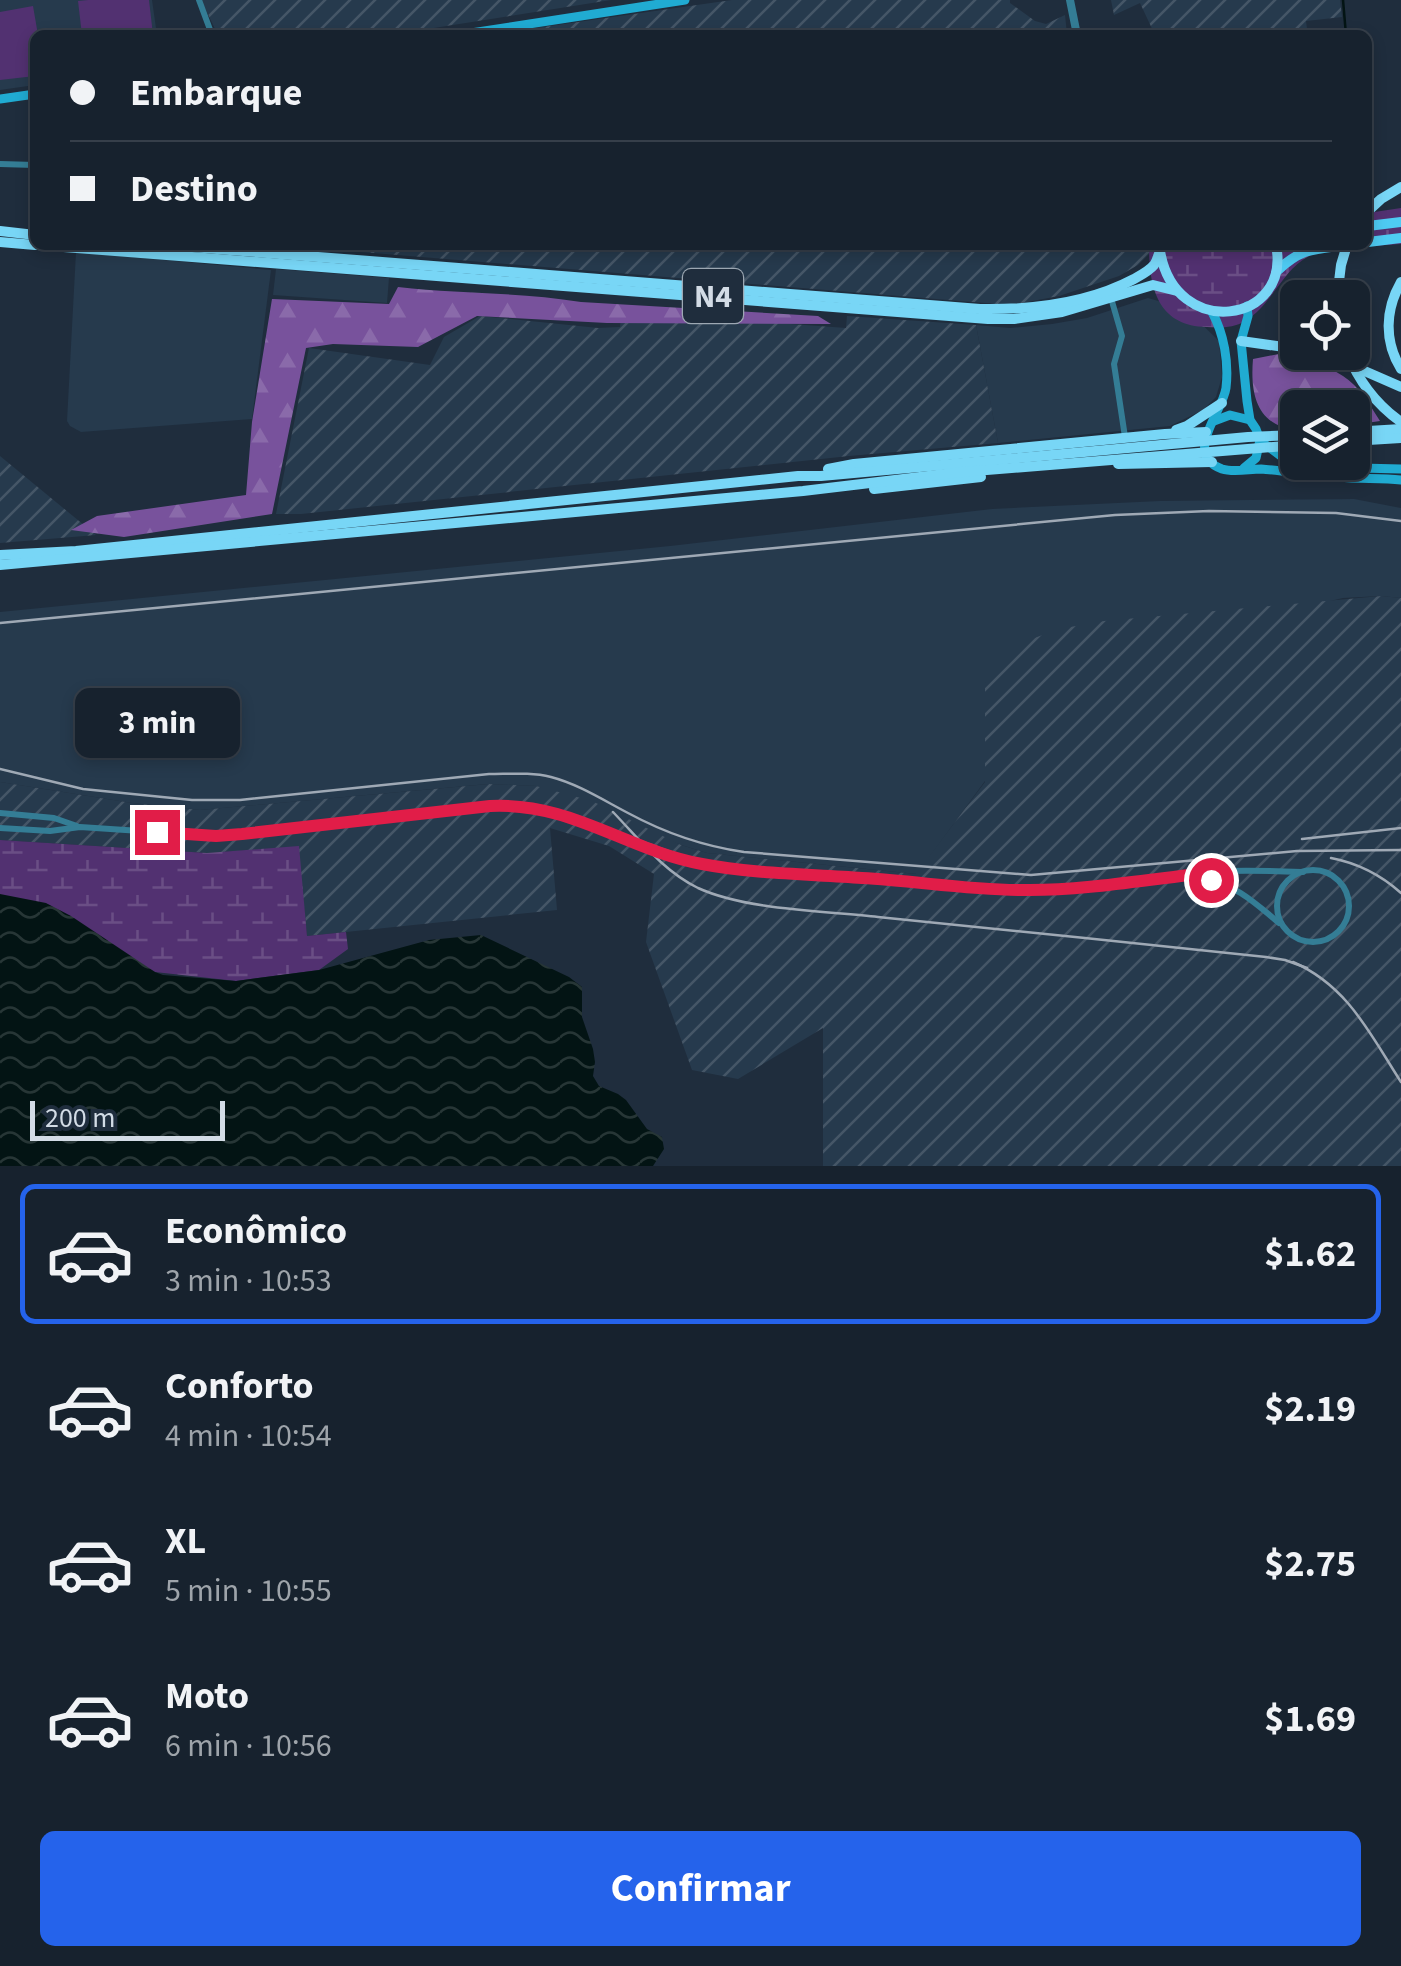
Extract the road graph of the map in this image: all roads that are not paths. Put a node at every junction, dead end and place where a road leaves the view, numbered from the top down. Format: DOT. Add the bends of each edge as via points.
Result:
graph roads {
  1 [pos="199,0"];
  2 [pos="685,0"];
  3 [pos="1070,0"];
  4 [pos="210,30"];
  5 [pos="490,30"];
  6 [pos="1076,30"];
  7 [pos="30,95"];
  8 [pos="0,99"];
  9 [pos="0,164"];
  10 [pos="30,165"];
  11 [pos="1401,187"];
  12 [pos="1372,207"];
  13 [pos="1401,222"];
  14 [pos="1372,226"];
  15 [pos="0,231"];
  16 [pos="30,234"];
  17 [pos="1401,238"];
  18 [pos="0,242"];
  19 [pos="1372,242"];
  20 [pos="30,244"];
  21 [pos="99,250"];
  22 [pos="1160,250"];
  23 [pos="1161,250"];
  24 [pos="1276,250"];
  25 [pos="1312,250"];
  26 [pos="1346,250"];
  27 [pos="245,252"];
  28 [pos="1278,270"];
  29 [pos="1339,280"];
  30 [pos="1401,282"];
  31 [pos="1177,291"];
  32 [pos="1110,296"];
  33 [pos="1247,306"];
  34 [pos="1212,312"];
  35 [pos="1241,341"];
  36 [pos="1280,347"];
  37 [pos="1401,369"];
  38 [pos="1356,370"];
  39 [pos="1363,370"];
  40 [pos="1401,387"];
  41 [pos="1222,403"];
  42 [pos="1250,420"];
  43 [pos="1401,422"];
  44 [pos="1209,427"];
  45 [pos="1401,429"];
  46 [pos="1165,434"];
  47 [pos="1280,435"];
  48 [pos="1370,436"];
  49 [pos="1401,438"];
  50 [pos="1260,440"];
  51 [pos="1280,445"];
  52 [pos="1129,447"];
  53 [pos="1280,456"];
  54 [pos="1212,462"];
  55 [pos="1370,466"];
  56 [pos="1401,468"];
  57 [pos="1241,469"];
  58 [pos="1401,480"];
  59 [pos="803,491"];
  60 [pos="0,556"];
  61 [pos="0,565"];
  62 [pos="0,813"];
  63 [pos="80,827"];
  64 [pos="0,828"];
  65 [pos="1303,872"];
  66 [pos="1190,875"];
  67 [pos="1288,931"];
  1 -- 4 [label="street"];
  2 -- 5 [label="main road"];
  3 -- 6 [label="street"];
  7 -- 8 [label="main road"];
  9 -- 10 [label="street"];
  11 -- 12 [label="highway"];
  13 -- 14 [label="main road"];
  15 -- 16 [label="highway"];
  17 -- 19 [label="main road"];
  18 -- 20 [label="highway, N4"];
  21 -- 27 [label="highway, N4" via="226,260"];
  22 -- 27 [label="highway, N4" via="1142,275 1110,290 1018,310"];
  23 -- 31 [label="highway"];
  24 -- 28 [label="highway"];
  25 -- 28 [label="main road"];
  26 -- 29 [label="highway"];
  27 -- 32 [label="highway, N4" via="988,319 1062,312"];
  28 -- 33 [label="highway" via="1268,291"];
  30 -- 37 [label="highway" via="1388,333"];
  31 -- 32 [label="highway, N4" via="1154,285"];
  31 -- 34 [label="highway"];
  32 -- 52 [label="street" via="1122,336 1114,364"];
  33 -- 34 [label="highway"];
  33 -- 35 [label="main road"];
  34 -- 41 [label="main road" via="1223,337"];
  35 -- 36 [label="highway"];
  35 -- 42 [label="main road"];
  38 -- 43 [label="highway"];
  39 -- 40 [label="highway"];
  41 -- 44 [label="main road"];
  41 -- 46 [label="highway"];
  42 -- 44 [label="main road" via="1230,415"];
  42 -- 50 [label="main road"];
  44 -- 46 [label="highway"];
  44 -- 54 [label="main road" via="1204,444"];
  45 -- 48 [label="highway"];
  46 -- 52 [label="highway"];
  47 -- 52 [label="highway"];
  48 -- 49 [label="highway"];
  50 -- 53 [label="main road"];
  50 -- 57 [label="main road" via="1256,458"];
  51 -- 52 [label="highway"];
  52 -- 59 [label="highway"];
  52 -- 60 [label="highway" via="854,464 798,476"];
  54 -- 57 [label="main road"];
  54 -- 59 [label="highway"];
  55 -- 56 [label="main road"];
  57 -- 58 [label="main road"];
  59 -- 61 [label="highway"];
  62 -- 63 [label="street"];
  63 -- 64 [label="street"];
  63 -- 66 [label="street" via="216,836 515,805 562,813 696,863 737,869 1014,890"];
  65 -- 66 [label="street"];
  65 -- 67 [label="street" via="1285,884 1279,898"];
  65 -- 67 [label="street" via="1337,879 1348,895 1348,914 1336,934 1318,942"];
  66 -- 67 [label="street" via="1239,890"];
}
